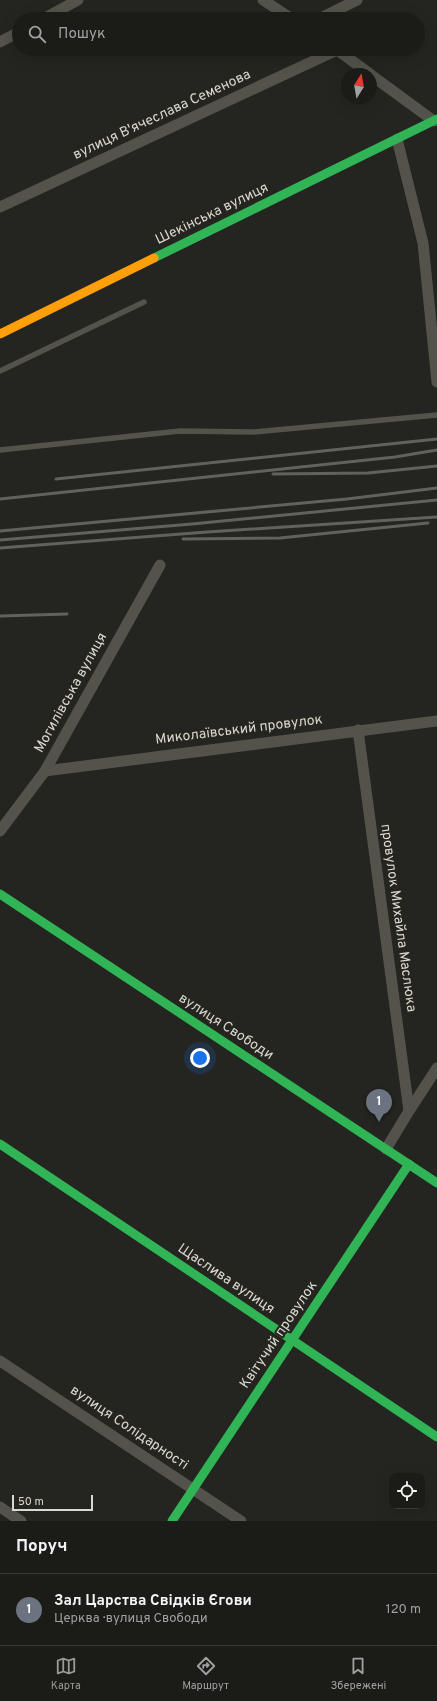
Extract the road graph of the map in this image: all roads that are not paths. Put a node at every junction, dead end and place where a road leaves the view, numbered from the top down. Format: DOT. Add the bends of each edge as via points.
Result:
graph roads {
  1 [pos="78,0"];
  2 [pos="263,0"];
  3 [pos="357,0"];
  4 [pos="56,12"];
  5 [pos="281,12"];
  6 [pos="333,12"];
  7 [pos="12,36"];
  8 [pos="0,42"];
  9 [pos="321,56"];
  10 [pos="346,56"];
  11 [pos="362,68"];
  12 [pos="377,79"];
  13 [pos="436,120"];
  14 [pos="397,139"];
  15 [pos="0,207"];
  16 [pos="144,302"];
  17 [pos="0,334"];
  18 [pos="0,371"];
  19 [pos="437,382"];
  20 [pos="437,415"];
  21 [pos="0,450"];
  22 [pos="160,565"];
  23 [pos="437,721"];
  24 [pos="358,730"];
  25 [pos="45,771"];
  26 [pos="0,831"];
  27 [pos="0,894"];
  28 [pos="437,1068"];
  29 [pos="408,1111"];
  30 [pos="0,1144"];
  31 [pos="386,1149"];
  32 [pos="409,1164"];
  33 [pos="437,1183"];
  34 [pos="293,1341"];
  35 [pos="0,1361"];
  36 [pos="437,1437"];
  37 [pos="193,1489"];
  38 [pos="0,1507"];
  39 [pos="21,1521"];
  40 [pos="172,1521"];
  41 [pos="241,1521"];
  1 -- 4 [label="street"];
  2 -- 5 [label="street"];
  3 -- 6 [label="street"];
  7 -- 8 [label="street"];
  9 -- 15 [label="street, вулиця В'ячеслава Семенова"];
  10 -- 11 [label="street"];
  12 -- 13 [label="street"];
  13 -- 14 [label="street, Шекінська вулиця"];
  14 -- 17 [label="street, Шекінська вулиця"];
  14 -- 19 [label="street" via="423,243"];
  16 -- 18 [label="lane"];
  20 -- 21 [label="lane" via="253,432 180,431"];
  22 -- 25 [label="street, Могилівська вулиця"];
  23 -- 24 [label="street, Миколаївський провулок"];
  24 -- 25 [label="street, Миколаївський провулок"];
  24 -- 29 [label="street, провулок Михайла Маслюка"];
  25 -- 26 [label="street, Могилівська вулиця"];
  27 -- 31 [label="street, вулиця Свободи"];
  28 -- 29 [label="street"];
  29 -- 31 [label="street"];
  30 -- 34 [label="street, Щаслива вулиця"];
  31 -- 32 [label="street, вулиця Свободи"];
  32 -- 33 [label="street, вулиця Свободи"];
  32 -- 34 [label="street, Квітучий провулок"];
  34 -- 36 [label="street, Щаслива вулиця"];
  34 -- 37 [label="street, Квітучий провулок"];
  35 -- 37 [label="street, вулиця Солідарності"];
  37 -- 40 [label="street, Квітучий провулок"];
  37 -- 41 [label="street, вулиця Солідарності"];
  38 -- 39 [label="street"];
}
